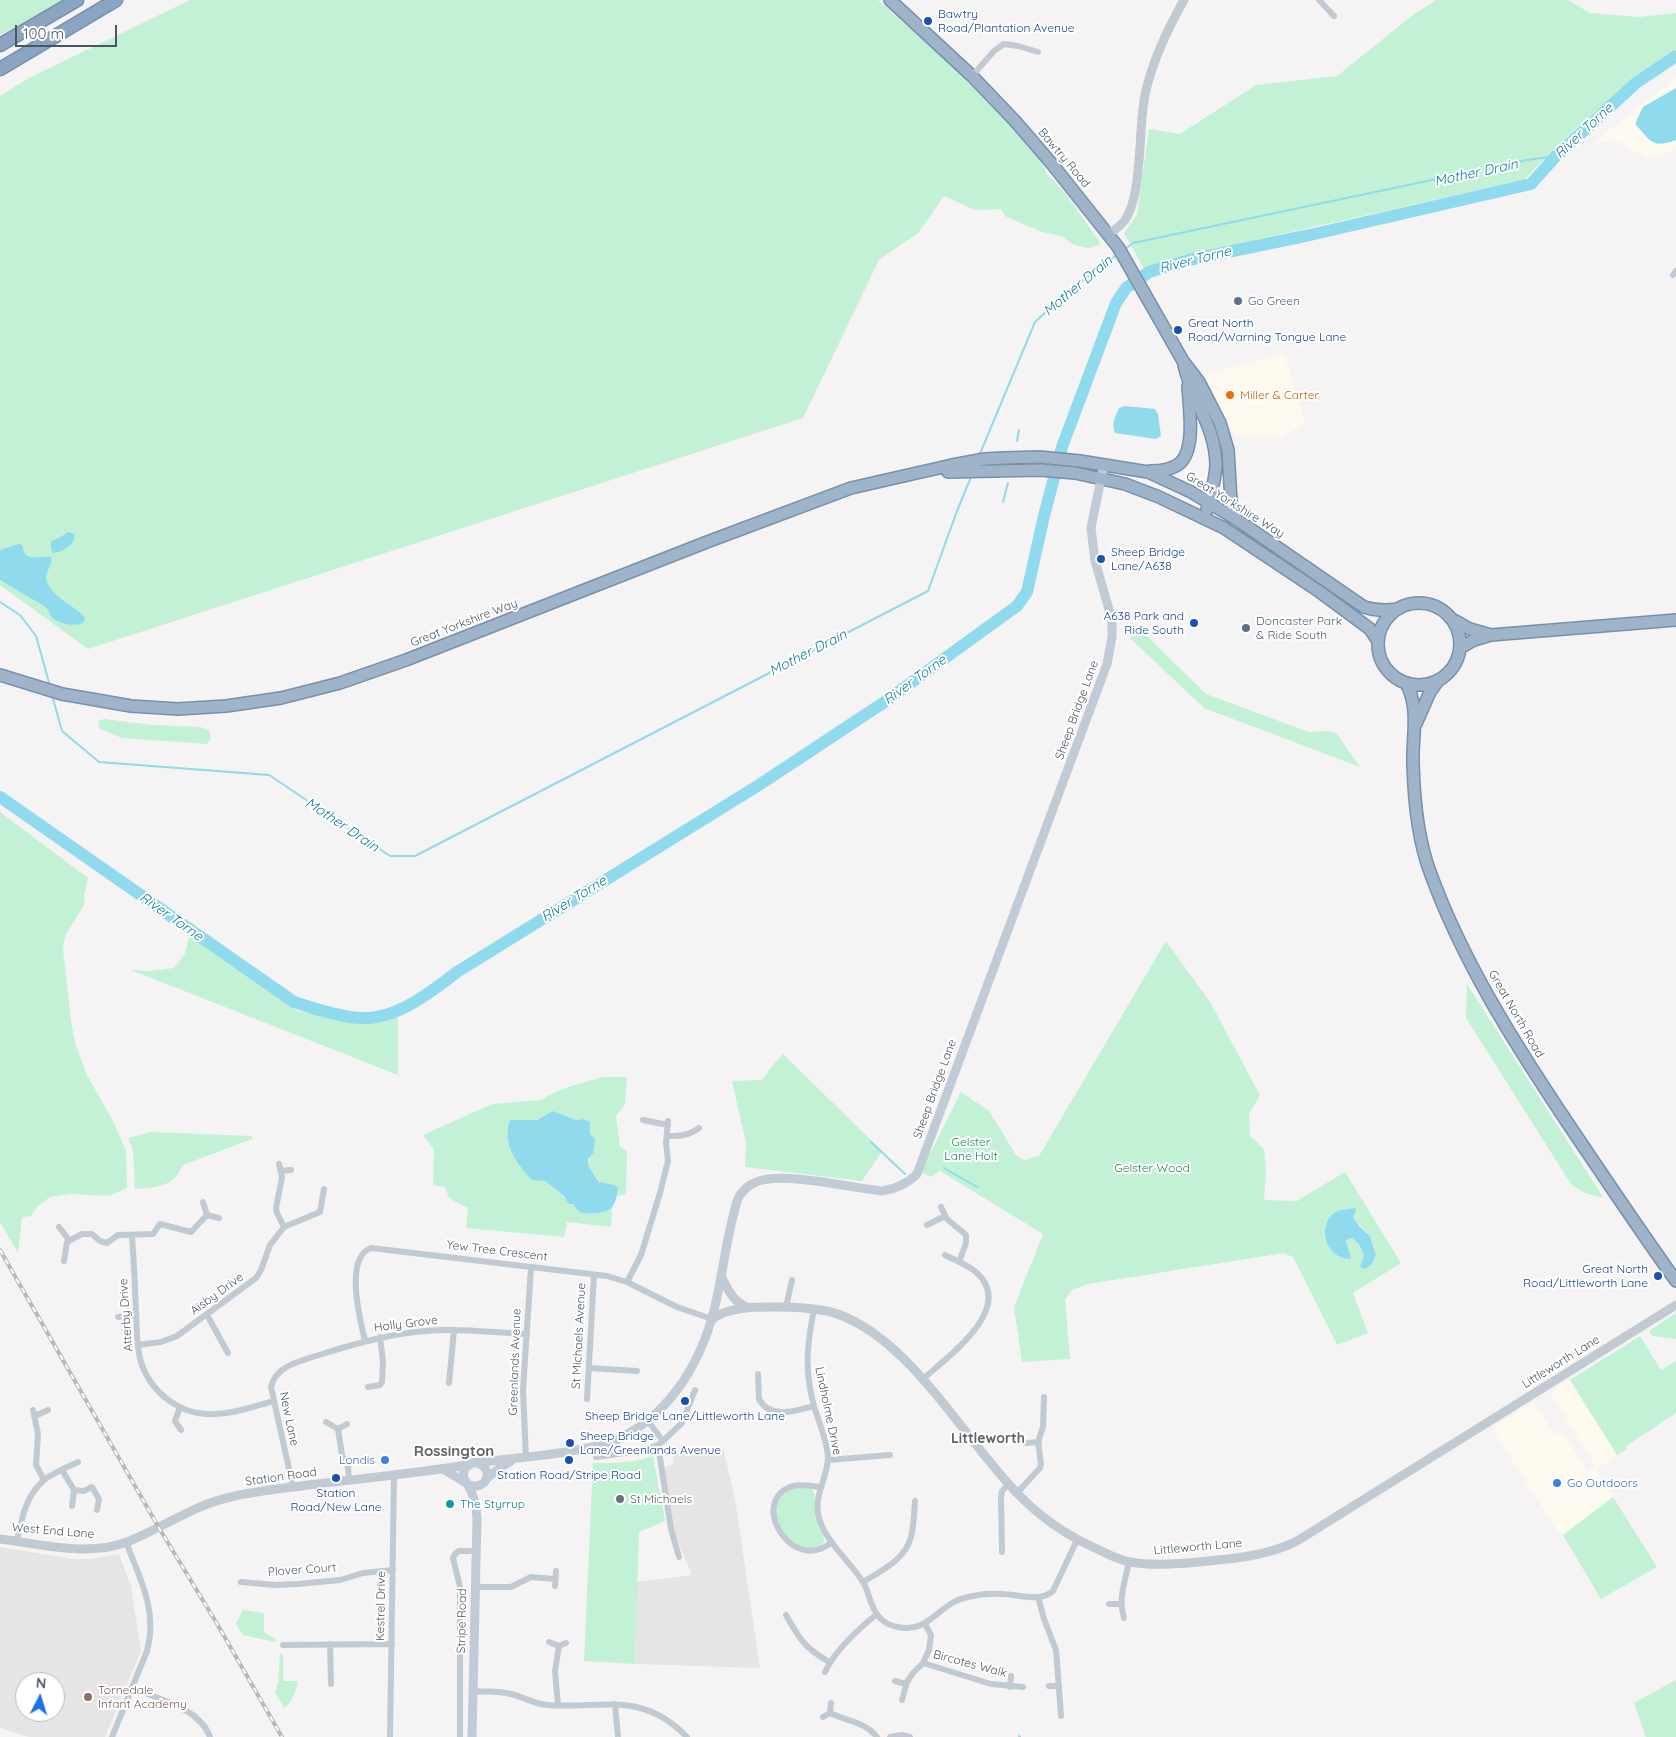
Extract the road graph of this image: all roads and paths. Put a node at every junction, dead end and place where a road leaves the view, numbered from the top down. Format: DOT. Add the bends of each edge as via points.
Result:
graph roads {
  1 [pos="77,0"];
  2 [pos="116,0"];
  3 [pos="1184,0"];
  4 [pos="1319,0"];
  5 [pos="893,1"];
  6 [pos="1334,16"];
  7 [pos="0,45"];
  8 [pos="1038,52"];
  9 [pos="0,68"];
  10 [pos="972,76"];
  11 [pos="1108,235"];
  12 [pos="1182,361"];
  13 [pos="1187,380"];
  14 [pos="1104,464"];
  15 [pos="965,467"];
  16 [pos="1148,472"];
  17 [pos="1101,478"];
  18 [pos="1229,487"];
  19 [pos="1212,506"];
  20 [pos="1206,519"];
  21 [pos="1236,519"];
  22 [pos="1398,609"];
  23 [pos="1452,619"];
  24 [pos="1676,620"];
  25 [pos="1491,635"];
  26 [pos="1378,641"];
  27 [pos="1460,648"];
  28 [pos="0,675"];
  29 [pos="1438,681"];
  30 [pos="1406,683"];
  31 [pos="1414,727"];
  32 [pos="643,1120"];
  33 [pos="698,1128"];
  34 [pos="666,1136"];
  35 [pos="291,1170"];
  36 [pos="324,1189"];
  37 [pos="203,1202"];
  38 [pos="941,1207"];
  39 [pos="207,1215"];
  40 [pos="945,1216"];
  41 [pos="219,1218"];
  42 [pos="927,1225"];
  43 [pos="284,1227"];
  44 [pos="58,1228"];
  45 [pos="132,1236"];
  46 [pos="69,1240"];
  47 [pos="945,1255"];
  48 [pos="64,1261"];
  49 [pos="959,1262"];
  50 [pos="531,1267"];
  51 [pos="594,1275"];
  52 [pos="721,1276"];
  53 [pos="792,1280"];
  54 [pos="1676,1281"];
  55 [pos="627,1282"];
  56 [pos="1676,1305"];
  57 [pos="786,1307"];
  58 [pos="749,1308"];
  59 [pos="814,1309"];
  60 [pos="136,1315"];
  61 [pos="207,1315"];
  62 [pos="118,1317"];
  63 [pos="712,1319"];
  64 [pos="454,1330"];
  65 [pos="527,1334"];
  66 [pos="380,1337"];
  67 [pos="365,1340"];
  68 [pos="223,1345"];
  69 [pos="138,1346"];
  70 [pos="216,1350"];
  71 [pos="228,1354"];
  72 [pos="292,1364"];
  73 [pos="589,1368"];
  74 [pos="637,1371"];
  75 [pos="922,1379"];
  76 [pos="767,1381"];
  77 [pos="449,1383"];
  78 [pos="368,1387"];
  79 [pos="695,1390"];
  80 [pos="1044,1397"];
  81 [pos="586,1399"];
  82 [pos="274,1401"];
  83 [pos="814,1406"];
  84 [pos="180,1407"];
  85 [pos="48,1410"];
  86 [pos="648,1420"];
  87 [pos="326,1422"];
  88 [pos="347,1424"];
  89 [pos="338,1429"];
  90 [pos="180,1430"];
  91 [pos="1039,1442"];
  92 [pos="660,1443"];
  93 [pos="1026,1443"];
  94 [pos="890,1455"];
  95 [pos="596,1457"];
  96 [pos="526,1458"];
  97 [pos="515,1459"];
  98 [pos="828,1460"];
  99 [pos="78,1462"];
  100 [pos="471,1464"];
  101 [pos="62,1470"];
  102 [pos="442,1470"];
  103 [pos="394,1476"];
  104 [pos="44,1480"];
  105 [pos="349,1480"];
  106 [pos="485,1481"];
  107 [pos="467,1484"];
  108 [pos="1008,1484"];
  109 [pos="293,1487"];
  110 [pos="820,1487"];
  111 [pos="74,1490"];
  112 [pos="1017,1493"];
  113 [pos="915,1501"];
  114 [pos="476,1505"];
  115 [pos="72,1506"];
  116 [pos="97,1510"];
  117 [pos="159,1528"];
  118 [pos="0,1539"];
  119 [pos="1077,1540"];
  120 [pos="17,1541"];
  121 [pos="126,1542"];
  122 [pos="832,1542"];
  123 [pos="476,1551"];
  124 [pos="1002,1552"];
  125 [pos="679,1557"];
  126 [pos="1129,1562"];
  127 [pos="393,1570"];
  128 [pos="556,1571"];
  129 [pos="241,1582"];
  130 [pos="863,1582"];
  131 [pos="476,1587"];
  132 [pos="1038,1597"];
  133 [pos="1109,1604"];
  134 [pos="1121,1604"];
  135 [pos="876,1614"];
  136 [pos="786,1615"];
  137 [pos="1124,1618"];
  138 [pos="798,1619"];
  139 [pos="790,1623"];
  140 [pos="925,1624"];
  141 [pos="549,1642"];
  142 [pos="566,1643"];
  143 [pos="330,1644"];
  144 [pos="392,1644"];
  145 [pos="283,1645"];
  146 [pos="559,1646"];
  147 [pos="830,1662"];
  148 [pos="923,1663"];
  149 [pos="825,1672"];
  150 [pos="1011,1676"];
  151 [pos="895,1681"];
  152 [pos="331,1684"];
  153 [pos="906,1684"];
  154 [pos="1010,1686"];
  155 [pos="1049,1686"];
  156 [pos="1059,1686"];
  157 [pos="1023,1687"];
  158 [pos="132,1688"];
  159 [pos="473,1691"];
  160 [pos="902,1700"];
  161 [pos="831,1703"];
  162 [pos="616,1704"];
  163 [pos="558,1705"];
  164 [pos="830,1713"];
  165 [pos="1061,1716"];
  166 [pos="823,1717"];
  167 [pos="112,1737"];
  168 [pos="210,1737"];
  169 [pos="390,1737"];
  170 [pos="460,1737"];
  171 [pos="472,1737"];
  172 [pos="618,1737"];
  173 [pos="688,1737"];
  174 [pos="876,1737"];
  175 [pos="890,1737"];
  176 [pos="910,1737"];
  1 -- 7 [label="highway"];
  2 -- 9 [label="highway"];
  3 -- 11 [label="street" via="1161,45 1145,96 1134,200 1126,218"];
  4 -- 6 [label="street"];
  5 -- 10 [label="highway, Bawtry Road"];
  8 -- 10 [label="street" via="1004,44"];
  10 -- 11 [label="highway, Bawtry Road" via="1052,164"];
  11 -- 12 [label="highway, Bawtry Road" via="1125,258"];
  12 -- 13 [label="highway, Bawtry Road"];
  12 -- 18 [label="highway, Bawtry Road" via="1199,382 1225,436 1230,463"];
  13 -- 16 [label="highway" via="1190,442 1184,459 1171,468"];
  13 -- 19 [label="highway, Bawtry Road" via="1214,443 1216,465"];
  14 -- 15 [label="highway, Great Yorkshire Way" via="1039,457 985,459"];
  14 -- 16 [label="highway, Great Yorkshire Way"];
  14 -- 17 [label="main road, Sheep Bridge Lane"];
  15 -- 17 [label="highway, Great Yorkshire Way" via="979,471 1040,470"];
  15 -- 28 [label="highway, Great Yorkshire Way" via="924,471 851,488 406,660 340,683 281,698 178,709 131,706 62,694"];
  16 -- 19 [label="highway, Great Yorkshire Way"];
  17 -- 20 [label="highway, Great Yorkshire Way" via="1126,484"];
  17 -- 52 [label="main road, Sheep Bridge Lane" via="1091,528 1112,620 1108,664 917,1174 902,1186 882,1191 788,1178 754,1183 740,1195 736,1204"];
  18 -- 19 [label="highway, Bawtry Road"];
  18 -- 21 [label="highway, Bawtry Road"];
  19 -- 20 [label="highway, Bawtry Road"];
  19 -- 21 [label="highway, Great Yorkshire Way"];
  20 -- 26 [label="highway, Great Yorkshire Way" via="1320,592 1370,629"];
  21 -- 22 [label="highway, Great Yorkshire Way" via="1364,607 1376,611"];
  22 -- 23 [label="highway" via="1423,603 1439,608"];
  22 -- 26 [label="highway" via="1384,623"];
  23 -- 25 [label="highway"];
  23 -- 27 [label="highway" via="1460,638"];
  24 -- 25 [label="highway"];
  25 -- 27 [label="highway"];
  26 -- 30 [label="highway" via="1384,665"];
  27 -- 29 [label="highway" via="1451,671"];
  29 -- 30 [label="highway" via="1422,685"];
  29 -- 31 [label="highway, Great North Road"];
  30 -- 31 [label="highway, Great North Road" via="1412,693"];
  31 -- 54 [label="highway, Great North Road" via="1415,801 1420,833 1429,870 1453,927 1484,988 1534,1072"];
  32 -- 34 [label="street" via="668,1123"];
  33 -- 34 [label="street" via="684,1135"];
  34 -- 55 [label="street" via="668,1161 660,1194 641,1255"];
  35 -- 43 [label="street" via="280,1167 276,1208"];
  36 -- 43 [label="street" via="320,1212"];
  37 -- 39 [label="street"];
  38 -- 40 [label="street"];
  39 -- 41 [label="street"];
  39 -- 45 [label="street" via="191,1232 161,1224 153,1234"];
  40 -- 42 [label="street"];
  40 -- 49 [label="street" via="966,1234"];
  43 -- 61 [label="street, Aisby Drive" via="270,1246 256,1278"];
  44 -- 46 [label="street"];
  45 -- 46 [label="street" via="118,1235 107,1243 88,1233"];
  45 -- 60 [label="street, Atterby Drive"];
  46 -- 48 [label="street"];
  47 -- 49 [label="street"];
  49 -- 75 [label="street" via="982,1279 987,1288 987,1309 972,1335"];
  50 -- 51 [label="street, Yew Tree Crescent"];
  50 -- 65 [label="street, Greenlands Avenue"];
  50 -- 67 [label="street, Yew Tree Crescent" via="366,1250 357,1265 356,1286"];
  51 -- 55 [label="street, Yew Tree Crescent"];
  51 -- 73 [label="street, St Michaels Avenue"];
  52 -- 58 [label="street" via="730,1295"];
  52 -- 63 [label="main road, Sheep Bridge Lane"];
  53 -- 57 [label="street"];
  55 -- 63 [label="street, Yew Tree Crescent" via="677,1308"];
  56 -- 126 [label="street, Littleworth Lane" via="1286,1547 1202,1562"];
  57 -- 58 [label="street, Littleworth Lane"];
  57 -- 59 [label="street, Littleworth Lane"];
  58 -- 63 [label="street, Littleworth Lane" via="728,1311"];
  59 -- 75 [label="street, Littleworth Lane" via="837,1315 868,1330 899,1354"];
  59 -- 83 [label="street, Lindholme Drive" via="806,1370"];
  60 -- 62 [label="street"];
  60 -- 69 [label="street, Atterby Drive"];
  61 -- 68 [label="street"];
  61 -- 69 [label="street, Aisby Drive" via="170,1340"];
  63 -- 86 [label="main road, Sheep Bridge Lane" via="704,1344 687,1376 670,1400"];
  64 -- 65 [label="street, Holly Grove"];
  64 -- 66 [label="street, Holly Grove"];
  64 -- 77 [label="street"];
  65 -- 96 [label="street, Greenlands Avenue" via="523,1390"];
  66 -- 67 [label="street, Holly Grove"];
  66 -- 78 [label="street" via="382,1382"];
  67 -- 72 [label="street, Holly Grove"];
  68 -- 70 [label="street"];
  68 -- 71 [label="street"];
  69 -- 84 [label="street, Atterby Drive" via="150,1382"];
  72 -- 82 [label="street, New Lane" via="275,1375 271,1387"];
  73 -- 74 [label="street"];
  73 -- 81 [label="street, St Michaels Avenue"];
  75 -- 108 [label="street, Littleworth Lane"];
  76 -- 83 [label="street" via="758,1377 759,1399 769,1410 786,1412"];
  79 -- 92 [label="street" via="682,1423"];
  80 -- 91 [label="street"];
  82 -- 84 [label="street, Atterby Drive" via="212,1415"];
  82 -- 109 [label="street, New Lane"];
  83 -- 98 [label="street, Lindholme Drive"];
  84 -- 90 [label="street" via="175,1421"];
  85 -- 104 [label="street" via="34,1413 38,1434 36,1465"];
  86 -- 92 [label="street"];
  86 -- 96 [label="main road, Sheep Bridge Lane" via="633,1431 595,1447"];
  87 -- 89 [label="street"];
  88 -- 89 [label="street"];
  89 -- 105 [label="street"];
  91 -- 93 [label="street"];
  91 -- 112 [label="street" via="1040,1468"];
  92 -- 95 [label="street" via="639,1451"];
  92 -- 125 [label="street" via="670,1521"];
  94 -- 98 [label="street"];
  96 -- 97 [label="main road, Sheep Bridge Lane"];
  97 -- 100 [label="main road, Sheep Bridge Lane"];
  97 -- 106 [label="main road, Sheep Bridge Lane"];
  98 -- 110 [label="street, Lindholme Drive"];
  99 -- 101 [label="street"];
  100 -- 102 [label="street, Station Road"];
  100 -- 106 [label="main road" via="485,1468"];
  100 -- 107 [label="main road" via="463,1473"];
  101 -- 104 [label="street"];
  101 -- 111 [label="street"];
  102 -- 103 [label="street, Station Road"];
  102 -- 107 [label="street"];
  103 -- 105 [label="street, Station Road"];
  103 -- 127 [label="street, Kestrel Drive"];
  104 -- 120 [label="street" via="29,1498"];
  105 -- 109 [label="street, Station Road"];
  106 -- 107 [label="main road" via="477,1487"];
  106 -- 114 [label="main road, Stripe Road"];
  107 -- 114 [label="main road, Stripe Road"];
  108 -- 112 [label="street, Littleworth Lane"];
  108 -- 124 [label="street" via="1001,1498"];
  109 -- 117 [label="street, Station Road" via="229,1497 194,1509"];
  110 -- 122 [label="street, Lindholme Drive" via="818,1512 823,1529"];
  110 -- 122 [label="street" via="795,1486 780,1494 774,1512 775,1523 785,1540 800,1548 814,1550"];
  111 -- 115 [label="street"];
  111 -- 116 [label="street" via="84,1491 92,1487 99,1499"];
  112 -- 119 [label="street, Littleworth Lane"];
  113 -- 130 [label="street" via="911,1537 903,1553"];
  114 -- 123 [label="main road, Stripe Road"];
  117 -- 121 [label="street, West End Lane"];
  118 -- 120 [label="street, West End Lane"];
  119 -- 126 [label="street, Littleworth Lane"];
  119 -- 132 [label="street" via="1053,1591"];
  120 -- 121 [label="street, West End Lane" via="76,1549"];
  121 -- 158 [label="street" via="148,1603 151,1625 147,1651"];
  122 -- 130 [label="street, Lindholme Drive"];
  123 -- 131 [label="main road, Stripe Road"];
  123 -- 170 [label="street" via="459,1551 453,1558 460,1587"];
  126 -- 134 [label="street"];
  127 -- 129 [label="street, Plover Court" via="298,1584"];
  127 -- 144 [label="street, Kestrel Drive"];
  128 -- 131 [label="street" via="555,1583 531,1578 511,1587"];
  130 -- 135 [label="street, Lindholme Drive"];
  131 -- 159 [label="main road, Stripe Road"];
  132 -- 140 [label="street" via="992,1594 964,1597 948,1605"];
  132 -- 156 [label="street" via="1056,1650"];
  133 -- 134 [label="street"];
  134 -- 137 [label="street"];
  135 -- 140 [label="street" via="899,1627 915,1628"];
  135 -- 147 [label="street"];
  136 -- 139 [label="street"];
  138 -- 139 [label="street"];
  139 -- 147 [label="street" via="806,1646"];
  140 -- 148 [label="street" via="931,1643"];
  141 -- 146 [label="street"];
  142 -- 146 [label="street"];
  143 -- 144 [label="street"];
  143 -- 145 [label="street"];
  143 -- 152 [label="street"];
  144 -- 169 [label="street, Kestrel Drive"];
  146 -- 163 [label="street" via="555,1671"];
  147 -- 149 [label="street"];
  148 -- 153 [label="street"];
  148 -- 154 [label="street, Bircotes Walk" via="986,1683"];
  150 -- 154 [label="street, Bircotes Walk"];
  151 -- 153 [label="street"];
  153 -- 160 [label="street"];
  154 -- 157 [label="street, Bircotes Walk"];
  155 -- 156 [label="street"];
  156 -- 165 [label="street"];
  158 -- 167 [label="street"];
  158 -- 168 [label="street" via="189,1711 202,1723"];
  159 -- 163 [label="street" via="504,1693 538,1704"];
  159 -- 171 [label="main road, Stripe Road"];
  161 -- 164 [label="street"];
  162 -- 163 [label="street"];
  162 -- 172 [label="street"];
  162 -- 173 [label="street" via="652,1712 668,1720"];
  164 -- 166 [label="street"];
  164 -- 174 [label="street" via="862,1724"];
  175 -- 176 [label="street"];
}
